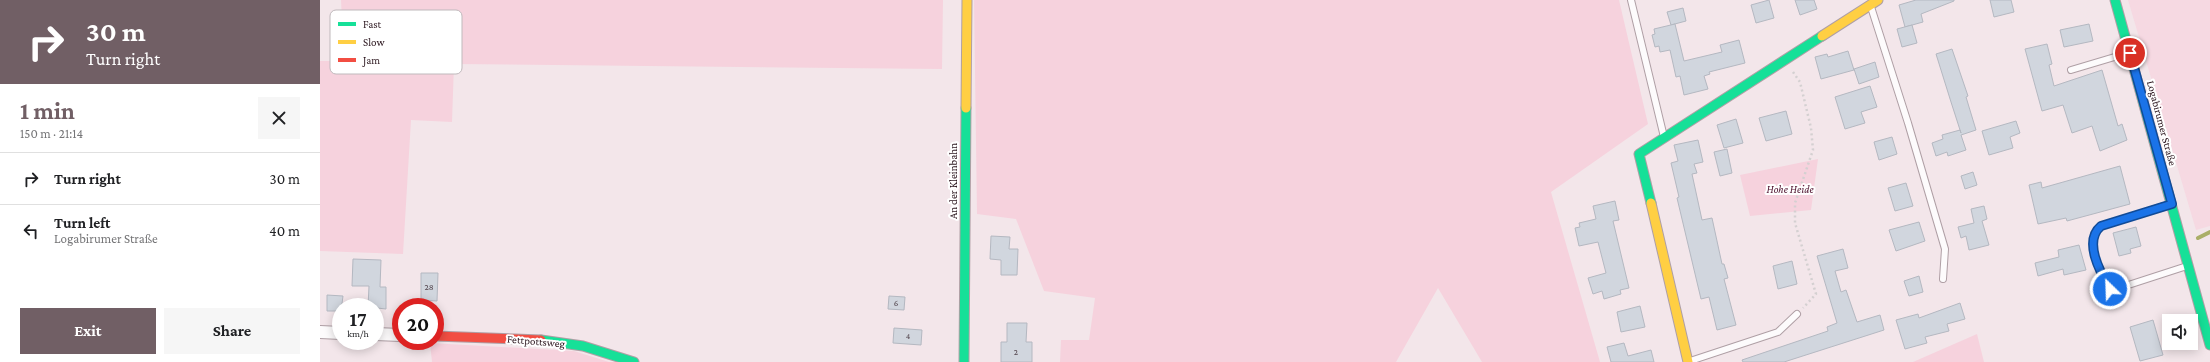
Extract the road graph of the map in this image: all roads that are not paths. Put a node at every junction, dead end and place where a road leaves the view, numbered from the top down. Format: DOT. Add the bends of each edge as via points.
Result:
graph roads {
  1 [pos="967,0"];
  2 [pos="1631,0"];
  3 [pos="2115,0"];
  4 [pos="1874,3"];
  5 [pos="2130,53"];
  6 [pos="2071,70"];
  7 [pos="1664,137"];
  8 [pos="2172,204"];
  9 [pos="2188,265"];
  10 [pos="1943,279"];
  11 [pos="1797,314"];
  12 [pos="320,332"];
  13 [pos="332,333"];
  14 [pos="444,336"];
  15 [pos="2210,345"];
  16 [pos="634,362"];
  17 [pos="964,362"];
  18 [pos="1688,362"];
  1 -- 17 [label="street, An der Kleinbahn"];
  2 -- 7 [label="lane"];
  3 -- 5 [label="street, Logabirumer Straße"];
  4 -- 7 [label="street"];
  4 -- 10 [label="lane" via="1945,249"];
  5 -- 6 [label="lane"];
  5 -- 8 [label="street, Logabirumer Straße"];
  7 -- 18 [label="street" via="1639,154"];
  8 -- 9 [label="street, Logabirumer Straße"];
  8 -- 9 [label="lane" via="2101,226 2092,238 2093,248 2106,282 2110,289 2114,290"];
  9 -- 15 [label="street, Logabirumer Straße"];
  11 -- 18 [label="lane" via="1778,332"];
  12 -- 13 [label="street"];
  14 -- 16 [label="street, Fettpottsweg" via="531,339 582,346"];
}
